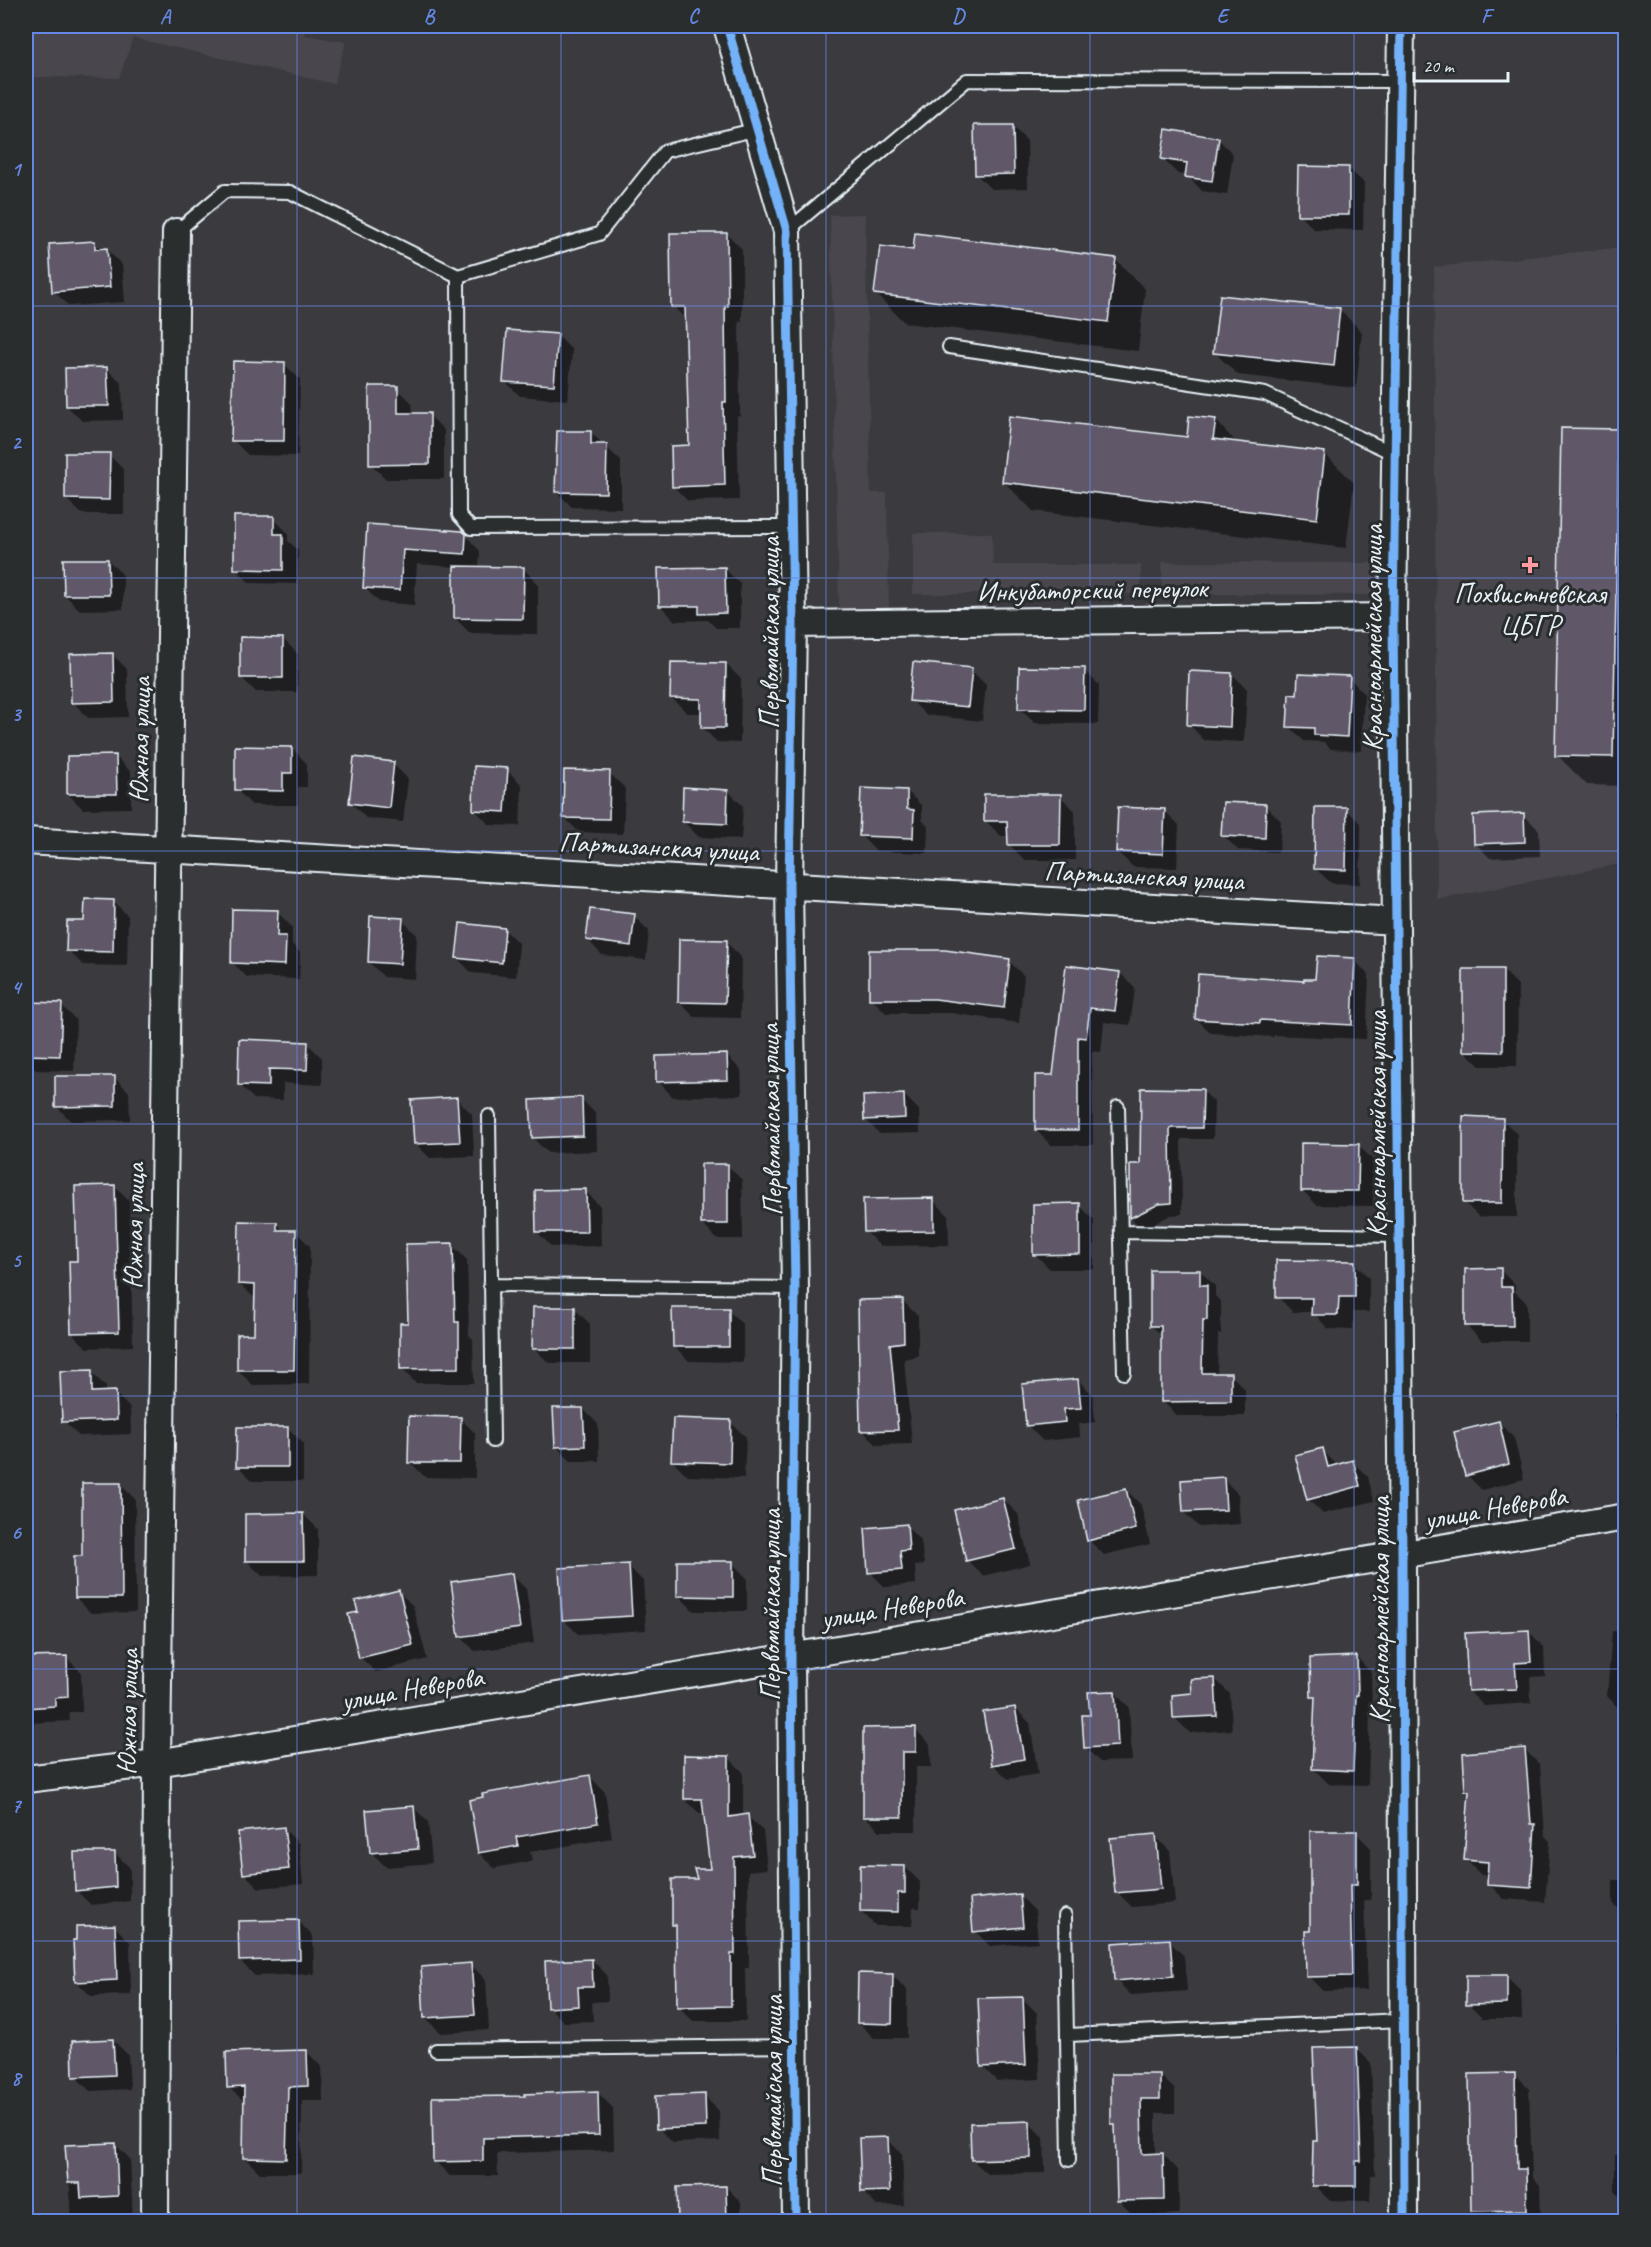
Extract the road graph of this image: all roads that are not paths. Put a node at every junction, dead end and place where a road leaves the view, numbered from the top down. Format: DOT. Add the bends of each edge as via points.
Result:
graph roads {
  1 [pos="728,26"];
  2 [pos="1401,26"];
  3 [pos="1401,81"];
  4 [pos="758,129"];
  5 [pos="787,231"];
  6 [pos="176,232"];
  7 [pos="458,276"];
  8 [pos="949,347"];
  9 [pos="1395,454"];
  10 [pos="791,527"];
  11 [pos="1392,616"];
  12 [pos="793,624"];
  13 [pos="26,841"];
  14 [pos="169,850"];
  15 [pos="789,885"];
  16 [pos="1396,921"];
  17 [pos="1118,1107"];
  18 [pos="489,1116"];
  19 [pos="1121,1232"];
  20 [pos="1399,1236"];
  21 [pos="490,1285"];
  22 [pos="795,1288"];
  23 [pos="1124,1374"];
  24 [pos="493,1441"];
  25 [pos="1626,1518"];
  26 [pos="1402,1555"];
  27 [pos="791,1656"];
  28 [pos="157,1763"];
  29 [pos="26,1779"];
  30 [pos="1065,1916"];
  31 [pos="1403,2020"];
  32 [pos="1068,2035"];
  33 [pos="794,2046"];
  34 [pos="436,2050"];
  35 [pos="1069,2160"];
  36 [pos="155,2222"];
  37 [pos="796,2222"];
  38 [pos="1404,2222"];
  1 -- 4 [label="street, Первомайская улица"];
  2 -- 3 [label="street, Красноармейская улица"];
  3 -- 5 [label="lane" via="967,80"];
  3 -- 9 [label="street, Красноармейская улица"];
  4 -- 5 [label="street, Первомайская улица"];
  4 -- 7 [label="lane" via="665,152 599,234"];
  5 -- 10 [label="street, Первомайская улица"];
  6 -- 7 [label="lane" via="225,191 290,192"];
  6 -- 14 [label="street, Южная улица"];
  7 -- 10 [label="lane" via="459,515 471,528"];
  8 -- 9 [label="lane" via="1266,394"];
  9 -- 11 [label="street, Красноармейская улица"];
  10 -- 12 [label="street, Первомайская улица"];
  11 -- 12 [label="street, Инкубаторский переулок"];
  11 -- 16 [label="street, Красноармейская улица"];
  12 -- 15 [label="street, Первомайская улица"];
  13 -- 14 [label="street, Партизанская улица"];
  14 -- 15 [label="street, Партизанская улица"];
  14 -- 28 [label="street, Южная улица"];
  15 -- 16 [label="street, Партизанская улица"];
  15 -- 22 [label="street, Первомайская улица"];
  16 -- 20 [label="street, Красноармейская улица"];
  17 -- 19 [label="lane"];
  18 -- 21 [label="lane"];
  19 -- 20 [label="lane"];
  19 -- 23 [label="lane"];
  20 -- 26 [label="street, Красноармейская улица"];
  21 -- 22 [label="lane"];
  21 -- 24 [label="lane"];
  22 -- 27 [label="street, Первомайская улица"];
  25 -- 26 [label="street, улица Неверова"];
  26 -- 27 [label="street, улица Неверова"];
  26 -- 31 [label="street, Красноармейская улица"];
  27 -- 28 [label="street, улица Неверова"];
  27 -- 33 [label="street, Первомайская улица"];
  28 -- 29 [label="street, улица Неверова"];
  28 -- 36 [label="street, Южная улица"];
  30 -- 32 [label="lane"];
  31 -- 32 [label="lane"];
  31 -- 38 [label="street, Красноармейская улица"];
  32 -- 35 [label="lane"];
  33 -- 34 [label="lane"];
  33 -- 37 [label="street, Первомайская улица"];
}
